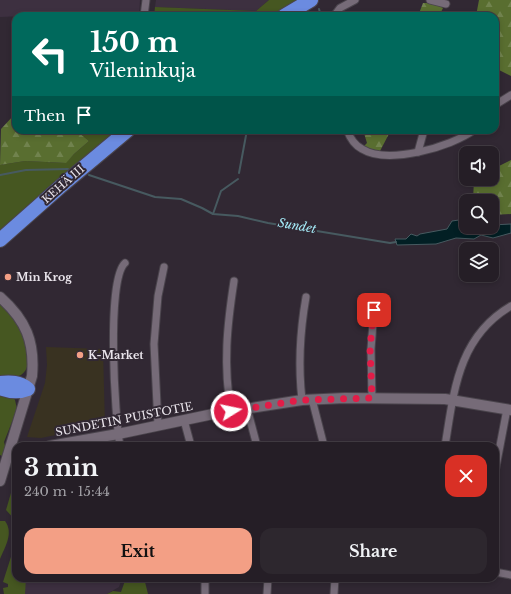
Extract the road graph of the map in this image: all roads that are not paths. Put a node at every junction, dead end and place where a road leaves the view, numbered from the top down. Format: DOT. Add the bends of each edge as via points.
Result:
graph roads {
  1 [pos="146,0"];
  2 [pos="311,0"];
  3 [pos="355,0"];
  4 [pos="430,0"];
  5 [pos="446,4"];
  6 [pos="144,12"];
  7 [pos="291,12"];
  8 [pos="337,12"];
  9 [pos="511,95"];
  10 [pos="499,102"];
  11 [pos="123,134"];
  12 [pos="348,134"];
  13 [pos="423,134"];
  14 [pos="468,134"];
  15 [pos="418,152"];
  16 [pos="0,240"];
  17 [pos="125,263"];
  18 [pos="164,267"];
  19 [pos="234,281"];
  20 [pos="0,297"];
  21 [pos="306,297"];
  22 [pos="511,306"];
  23 [pos="374,310"];
  24 [pos="0,383"];
  25 [pos="0,388"];
  26 [pos="28,389"];
  27 [pos="372,398"];
  28 [pos="312,399"];
  29 [pos="302,400"];
  30 [pos="453,400"];
  31 [pos="246,408"];
  32 [pos="509,409"];
  33 [pos="231,411"];
  34 [pos="184,420"];
  35 [pos="158,425"];
  36 [pos="118,434"];
  37 [pos="16,442"];
  38 [pos="73,442"];
  39 [pos="119,442"];
  40 [pos="190,442"];
  41 [pos="256,442"];
  42 [pos="323,442"];
  43 [pos="446,442"];
  44 [pos="12,452"];
  45 [pos="499,454"];
  46 [pos="0,482"];
  47 [pos="499,573"];
  48 [pos="511,575"];
  49 [pos="205,582"];
  50 [pos="268,582"];
  51 [pos="335,582"];
  52 [pos="205,594"];
  53 [pos="267,594"];
  54 [pos="334,594"];
  1 -- 6 [label="street"];
  2 -- 7 [label="highway"];
  3 -- 8 [label="street"];
  4 -- 5 [label="street"];
  9 -- 10 [label="street"];
  11 -- 16 [label="highway, KEHÄ III"];
  12 -- 15 [label="street" via="356,145 370,153 401,156"];
  13 -- 15 [label="street"];
  14 -- 15 [label="street" via="442,146"];
  17 -- 36 [label="street" via="118,280 114,314 114,385"];
  18 -- 35 [label="street" via="158,296 154,344"];
  19 -- 33 [label="street" via="226,335"];
  20 -- 26 [label="street" via="24,324 31,342 32,376"];
  21 -- 29 [label="street" via="299,358"];
  22 -- 30 [label="street" via="487,324 470,347 460,367"];
  23 -- 27 [label="street" via="370,348"];
  24 -- 26 [label="highway" via="22,384"];
  25 -- 26 [label="highway" via="20,393"];
  26 -- 37 [label="street"];
  27 -- 28 [label="street, SUNDETIN PUISTOTIE"];
  27 -- 30 [label="street, SUNDETIN PUISTOTIE"];
  28 -- 29 [label="street, SUNDETIN PUISTOTIE"];
  28 -- 42 [label="street"];
  29 -- 31 [label="street, SUNDETIN PUISTOTIE"];
  30 -- 32 [label="street, SUNDETIN PUISTOTIE"];
  30 -- 43 [label="street"];
  31 -- 33 [label="street, SUNDETIN PUISTOTIE"];
  31 -- 41 [label="street"];
  32 -- 45 [label="street"];
  33 -- 34 [label="street, SUNDETIN PUISTOTIE"];
  34 -- 35 [label="street, SUNDETIN PUISTOTIE"];
  34 -- 40 [label="street"];
  35 -- 36 [label="street, SUNDETIN PUISTOTIE"];
  36 -- 38 [label="street, SUNDETIN PUISTOTIE"];
  36 -- 39 [label="street"];
  44 -- 46 [label="street"];
  47 -- 48 [label="street"];
  49 -- 52 [label="street"];
  50 -- 53 [label="street"];
  51 -- 54 [label="street"];
}
